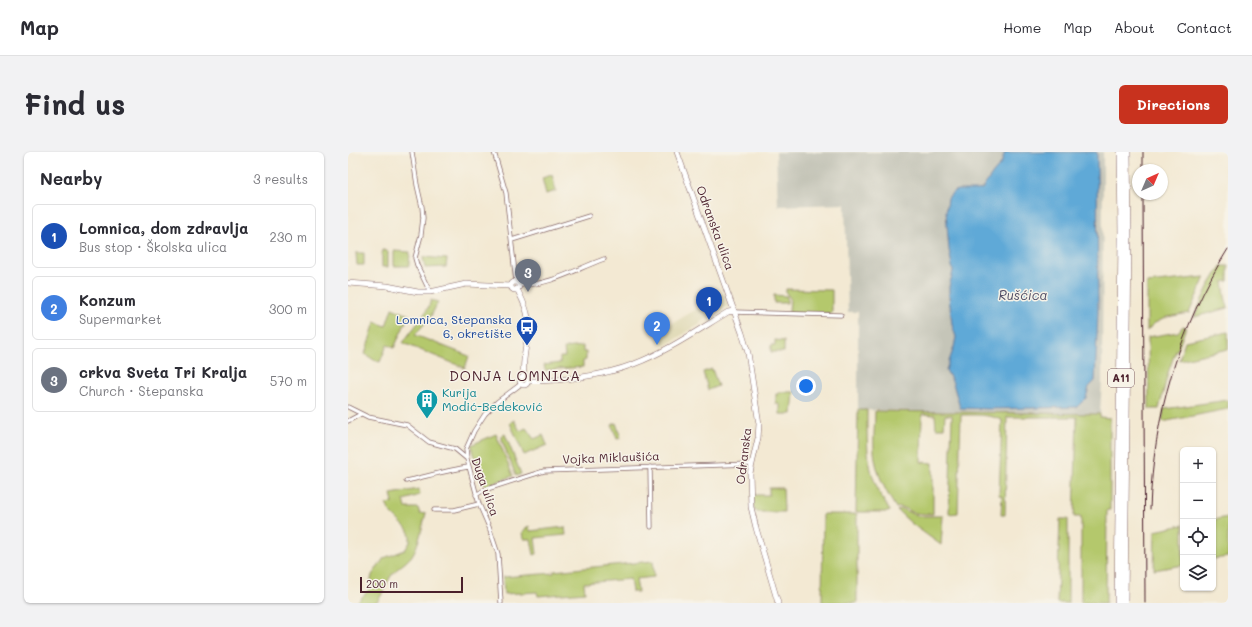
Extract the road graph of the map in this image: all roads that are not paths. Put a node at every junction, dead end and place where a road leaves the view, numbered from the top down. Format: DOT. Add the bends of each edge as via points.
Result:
graph roads {
  1 [pos="412,152"];
  2 [pos="494,152"];
  3 [pos="677,152"];
  4 [pos="1121,152"];
  5 [pos="1127,152"];
  6 [pos="589,216"];
  7 [pos="512,240"];
  8 [pos="604,259"];
  9 [pos="348,283"];
  10 [pos="517,285"];
  11 [pos="430,292"];
  12 [pos="734,312"];
  13 [pos="841,315"];
  14 [pos="526,379"];
  15 [pos="521,384"];
  16 [pos="348,407"];
  17 [pos="360,414"];
  18 [pos="348,421"];
  19 [pos="467,459"];
  20 [pos="751,464"];
  21 [pos="469,467"];
  22 [pos="650,467"];
  23 [pos="406,480"];
  24 [pos="473,486"];
  25 [pos="484,490"];
  26 [pos="476,495"];
  27 [pos="479,504"];
  28 [pos="434,510"];
  29 [pos="651,527"];
  30 [pos="501,603"];
  31 [pos="778,603"];
  32 [pos="1118,603"];
  33 [pos="1124,603"];
  1 -- 11 [label="street" via="423,218 422,235 415,258"];
  2 -- 7 [label="street" via="506,193"];
  3 -- 12 [label="street, Odranska ulica"];
  4 -- 32 [label="highway, A11"];
  5 -- 33 [label="highway, A11"];
  6 -- 7 [label="street"];
  7 -- 10 [label="street"];
  8 -- 10 [label="street" via="546,282"];
  9 -- 11 [label="street"];
  10 -- 11 [label="street" via="513,290 511,286 466,284"];
  10 -- 14 [label="street" via="528,317 523,356"];
  12 -- 13 [label="street"];
  12 -- 14 [label="street" via="728,312 653,356 620,369 596,374"];
  12 -- 20 [label="street, Odranska" via="748,353 758,417 758,432"];
  14 -- 15 [label="street" via="525,385"];
  15 -- 19 [label="street" via="482,417 467,445"];
  16 -- 17 [label="street, Duga ulica"];
  17 -- 18 [label="street"];
  17 -- 19 [label="street, Duga ulica" via="407,426 429,442 455,449"];
  19 -- 21 [label="street, Duga ulica"];
  20 -- 22 [label="street, Vojka Miklaušića"];
  20 -- 31 [label="street, Odranska" via="752,512"];
  21 -- 23 [label="street"];
  21 -- 24 [label="street, Duga ulica"];
  22 -- 25 [label="street, Vojka Miklaušića" via="544,471"];
  22 -- 29 [label="street"];
  24 -- 25 [label="street"];
  24 -- 26 [label="street, Duga ulica"];
  25 -- 26 [label="street, Vojka Miklaušića"];
  26 -- 27 [label="street, Duga ulica"];
  27 -- 28 [label="street" via="454,510"];
  27 -- 30 [label="street, Duga ulica" via="498,554"];
}
